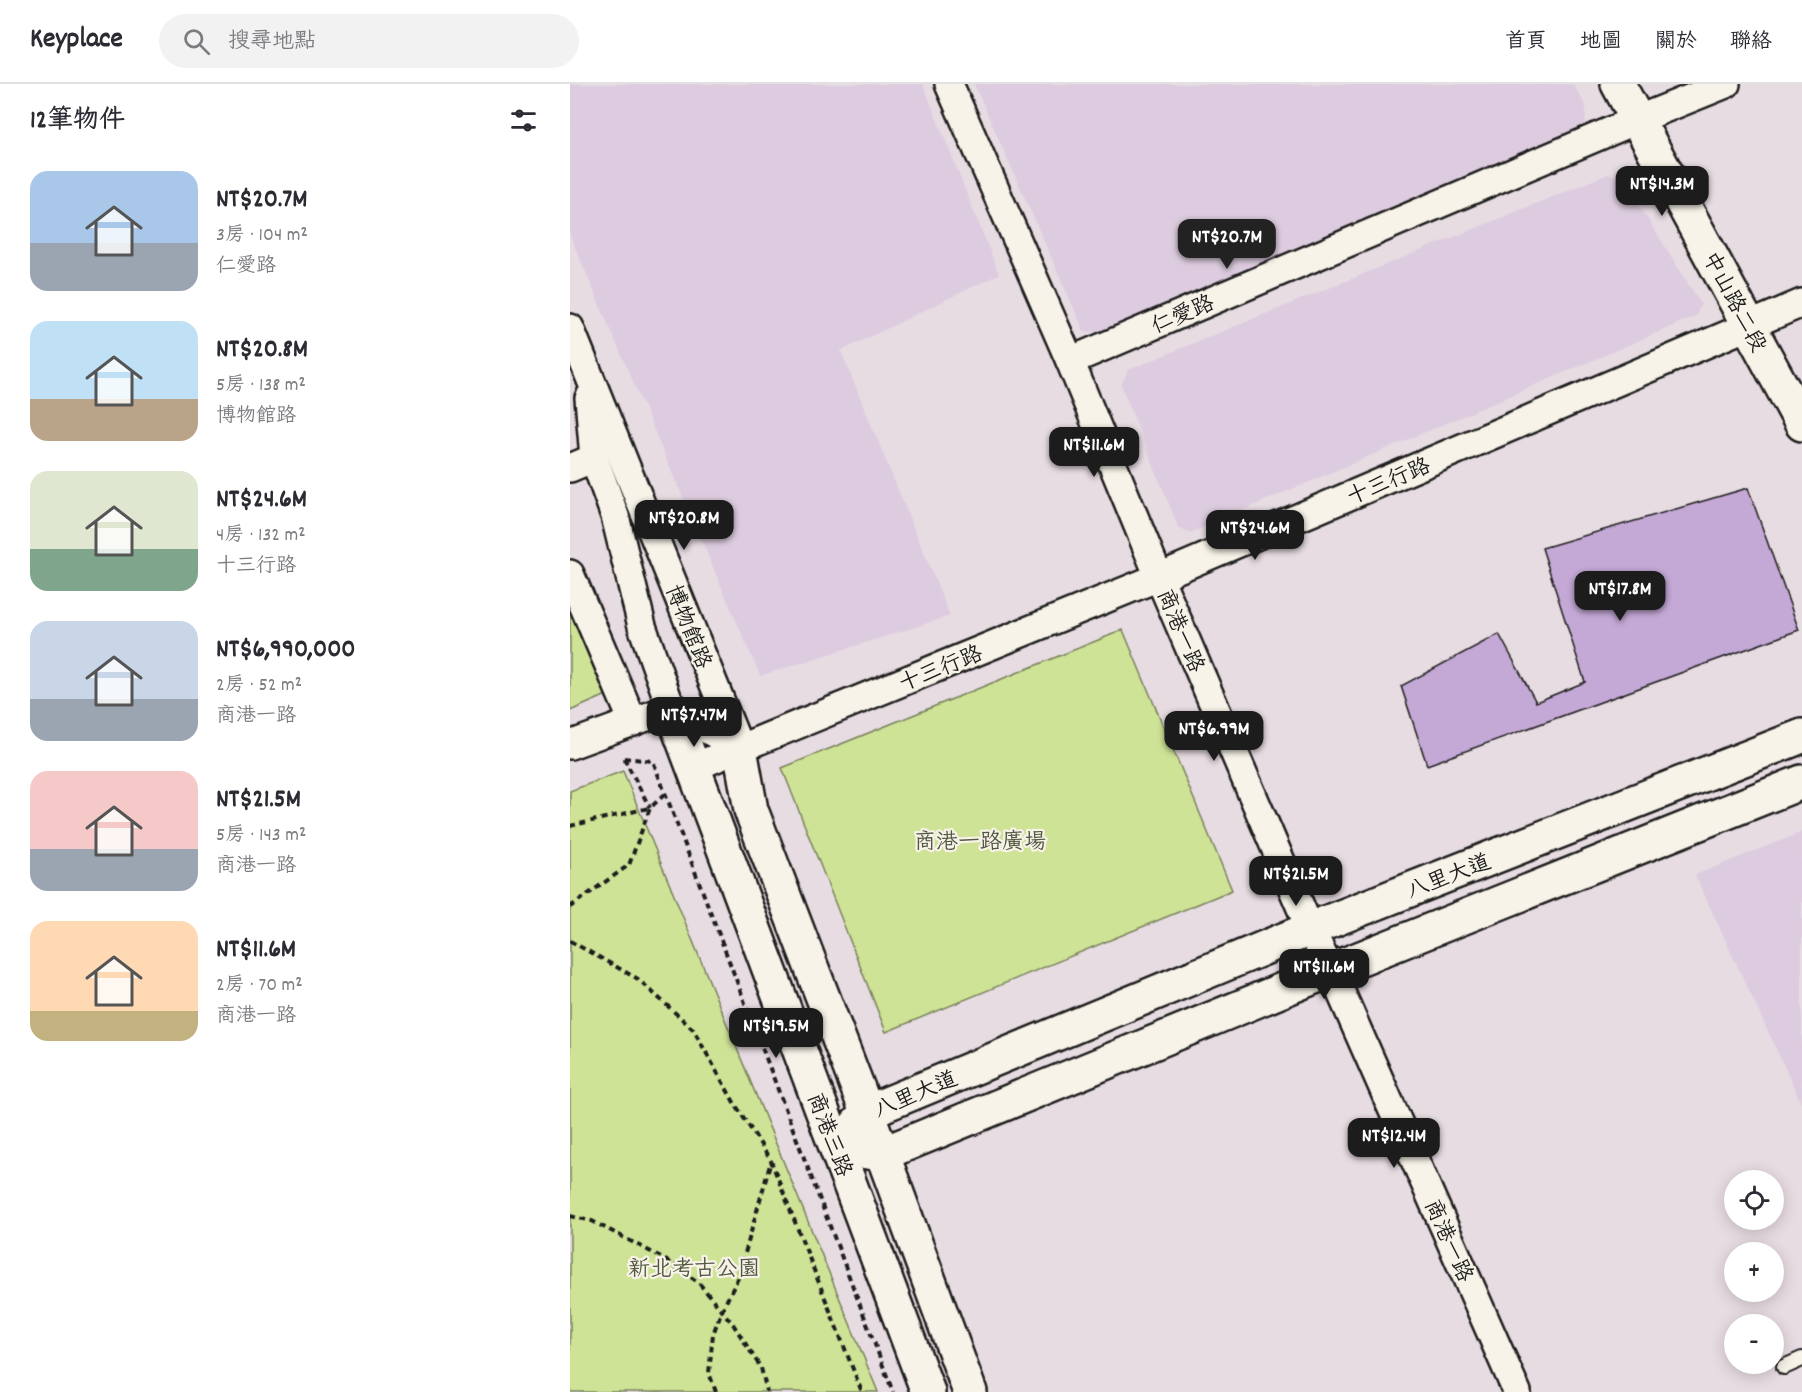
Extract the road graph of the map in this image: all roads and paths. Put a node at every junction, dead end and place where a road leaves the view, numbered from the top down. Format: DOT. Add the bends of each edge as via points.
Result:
graph roads {
  1 [pos="949,84"];
  2 [pos="1618,84"];
  3 [pos="1726,84"];
  4 [pos="1639,119"];
  5 [pos="1802,303"];
  6 [pos="1749,326"];
  7 [pos="570,328"];
  8 [pos="1070,361"];
  9 [pos="586,370"];
  10 [pos="1802,424"];
  11 [pos="582,463"];
  12 [pos="570,574"];
  13 [pos="1159,577"];
  14 [pos="671,708"];
  15 [pos="633,722"];
  16 [pos="1802,736"];
  17 [pos="570,745"];
  18 [pos="740,749"];
  19 [pos="694,767"];
  20 [pos="1802,782"];
  21 [pos="650,808"];
  22 [pos="570,826"];
  23 [pos="570,907"];
  24 [pos="1310,929"];
  25 [pos="570,941"];
  26 [pos="1331,970"];
  27 [pos="867,1112"];
  28 [pos="837,1148"];
  29 [pos="882,1154"];
  30 [pos="771,1161"];
  31 [pos="570,1216"];
  32 [pos="722,1310"];
  33 [pos="1802,1359"];
  34 [pos="1784,1367"];
  35 [pos="716,1392"];
  36 [pos="767,1392"];
  37 [pos="862,1392"];
  38 [pos="893,1392"];
  39 [pos="928,1392"];
  40 [pos="970,1392"];
  41 [pos="1517,1392"];
  1 -- 8 [label="street"];
  2 -- 4 [label="street, 中山路二段"];
  3 -- 4 [label="street, 仁愛路"];
  4 -- 6 [label="street, 中山路二段"];
  4 -- 8 [label="street, 仁愛路"];
  5 -- 6 [label="street, 十三行路"];
  6 -- 10 [label="street, 中山路二段"];
  6 -- 13 [label="street, 十三行路"];
  7 -- 9 [label="street, 博物館路"];
  8 -- 13 [label="street, 商港一路"];
  9 -- 11 [label="street, 博物館路"];
  9 -- 18 [label="street, 博物館路"];
  11 -- 14 [label="street, 博物館路" via="615,516 642,626"];
  12 -- 15 [label="street"];
  13 -- 18 [label="street, 十三行路"];
  13 -- 24 [label="street, 商港一路"];
  14 -- 15 [label="street"];
  14 -- 18 [label="street"];
  14 -- 19 [label="street, 商港三路"];
  15 -- 17 [label="street"];
  16 -- 24 [label="street, 八里大道"];
  18 -- 19 [label="street, 十三行路"];
  18 -- 27 [label="street, 商港三路" via="751,810"];
  19 -- 28 [label="street, 商港三路"];
  20 -- 26 [label="street, 八里大道"];
  21 -- 22 [label="path"];
  21 -- 23 [label="path" via="629,865"];
  21 -- 38 [label="path" via="624,758 653,761"];
  24 -- 26 [label="street, 商港一路"];
  24 -- 27 [label="street, 八里大道"];
  25 -- 30 [label="path" via="638,979 693,1029"];
  26 -- 29 [label="street, 八里大道"];
  26 -- 41 [label="street, 商港一路"];
  27 -- 28 [label="street, 八里大道"];
  27 -- 29 [label="street, 商港三路"];
  28 -- 29 [label="street, 八里大道"];
  28 -- 39 [label="street, 商港三路"];
  29 -- 40 [label="street, 商港三路"];
  30 -- 32 [label="path" via="738,1278"];
  30 -- 37 [label="path"];
  31 -- 32 [label="path" via="592,1221 661,1257 698,1282"];
  32 -- 35 [label="path" via="713,1334 709,1373"];
  32 -- 36 [label="path" via="760,1368"];
  33 -- 34 [label="lane"];
}
